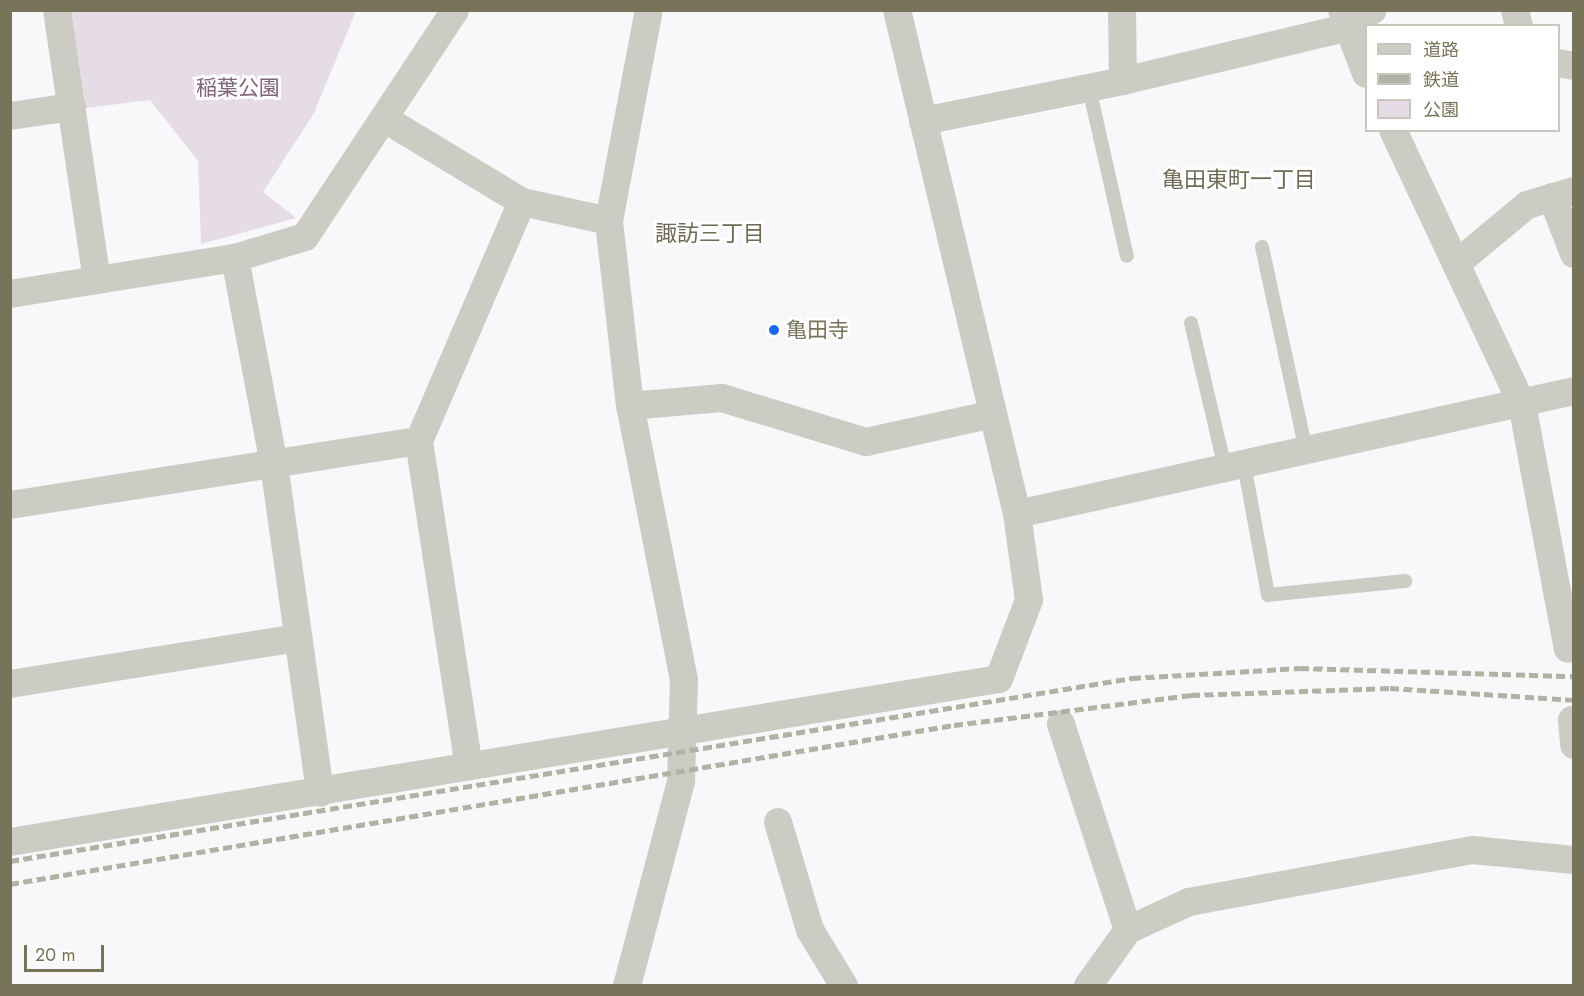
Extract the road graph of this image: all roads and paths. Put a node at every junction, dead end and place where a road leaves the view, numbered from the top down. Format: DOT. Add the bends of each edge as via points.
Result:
graph roads {
  1 [pos="57,10"];
  2 [pos="455,10"];
  3 [pos="649,10"];
  4 [pos="897,10"];
  5 [pos="1122,10"];
  6 [pos="1373,10"];
  7 [pos="1344,19"];
  8 [pos="1365,72"];
  9 [pos="1123,81"];
  10 [pos="1089,88"];
  11 [pos="72,107"];
  12 [pos="10,116"];
  13 [pos="385,119"];
  14 [pos="923,121"];
  15 [pos="1394,132"];
  16 [pos="1563,194"];
  17 [pos="522,202"];
  18 [pos="609,221"];
  19 [pos="1262,247"];
  20 [pos="1574,254"];
  21 [pos="1127,256"];
  22 [pos="235,258"];
  23 [pos="1456,264"];
  24 [pos="97,280"];
  25 [pos="10,294"];
  26 [pos="1191,323"];
  27 [pos="1574,391"];
  28 [pos="1522,404"];
  29 [pos="630,406"];
  30 [pos="993,414"];
  31 [pos="419,441"];
  32 [pos="1306,451"];
  33 [pos="274,464"];
  34 [pos="1235,466"];
  35 [pos="10,505"];
  36 [pos="1017,514"];
  37 [pos="1405,581"];
  38 [pos="298,638"];
  39 [pos="1568,649"];
  40 [pos="10,684"];
  41 [pos="1061,724"];
  42 [pos="682,731"];
  43 [pos="469,766"];
  44 [pos="320,793"];
  45 [pos="778,822"];
  46 [pos="10,842"];
  47 [pos="1574,860"];
  48 [pos="1128,930"];
  49 [pos="627,986"];
  50 [pos="844,986"];
  51 [pos="1088,986"];
  1 -- 11 [label="street"];
  2 -- 13 [label="street"];
  3 -- 18 [label="street"];
  4 -- 14 [label="street"];
  5 -- 9 [label="street"];
  6 -- 7 [label="street"];
  7 -- 8 [label="street"];
  7 -- 9 [label="street"];
  9 -- 10 [label="street"];
  10 -- 14 [label="street"];
  10 -- 21 [label="lane"];
  11 -- 12 [label="street"];
  11 -- 24 [label="street"];
  13 -- 17 [label="street"];
  13 -- 22 [label="street" via="306,237"];
  14 -- 30 [label="street"];
  15 -- 23 [label="street"];
  16 -- 20 [label="street"];
  16 -- 23 [label="street" via="1527,205"];
  17 -- 18 [label="street"];
  17 -- 31 [label="street"];
  18 -- 29 [label="street"];
  19 -- 32 [label="lane"];
  22 -- 24 [label="street"];
  22 -- 33 [label="street"];
  23 -- 28 [label="street"];
  24 -- 25 [label="street"];
  26 -- 34 [label="lane"];
  27 -- 28 [label="street"];
  28 -- 32 [label="street"];
  28 -- 39 [label="street"];
  29 -- 30 [label="street" via="722,398 866,442"];
  29 -- 42 [label="street" via="684,680"];
  30 -- 36 [label="street"];
  31 -- 33 [label="street"];
  31 -- 43 [label="street"];
  32 -- 34 [label="street"];
  33 -- 35 [label="street"];
  33 -- 38 [label="street"];
  34 -- 36 [label="street"];
  34 -- 37 [label="lane" via="1268,595"];
  36 -- 42 [label="street" via="1029,600 999,679"];
  38 -- 40 [label="street"];
  38 -- 44 [label="street"];
  41 -- 48 [label="street"];
  42 -- 43 [label="street"];
  42 -- 49 [label="street" via="681,781"];
  43 -- 44 [label="street"];
  44 -- 46 [label="street"];
  45 -- 50 [label="street" via="810,930"];
  47 -- 48 [label="street" via="1472,850 1189,902"];
  48 -- 51 [label="street"];
}
